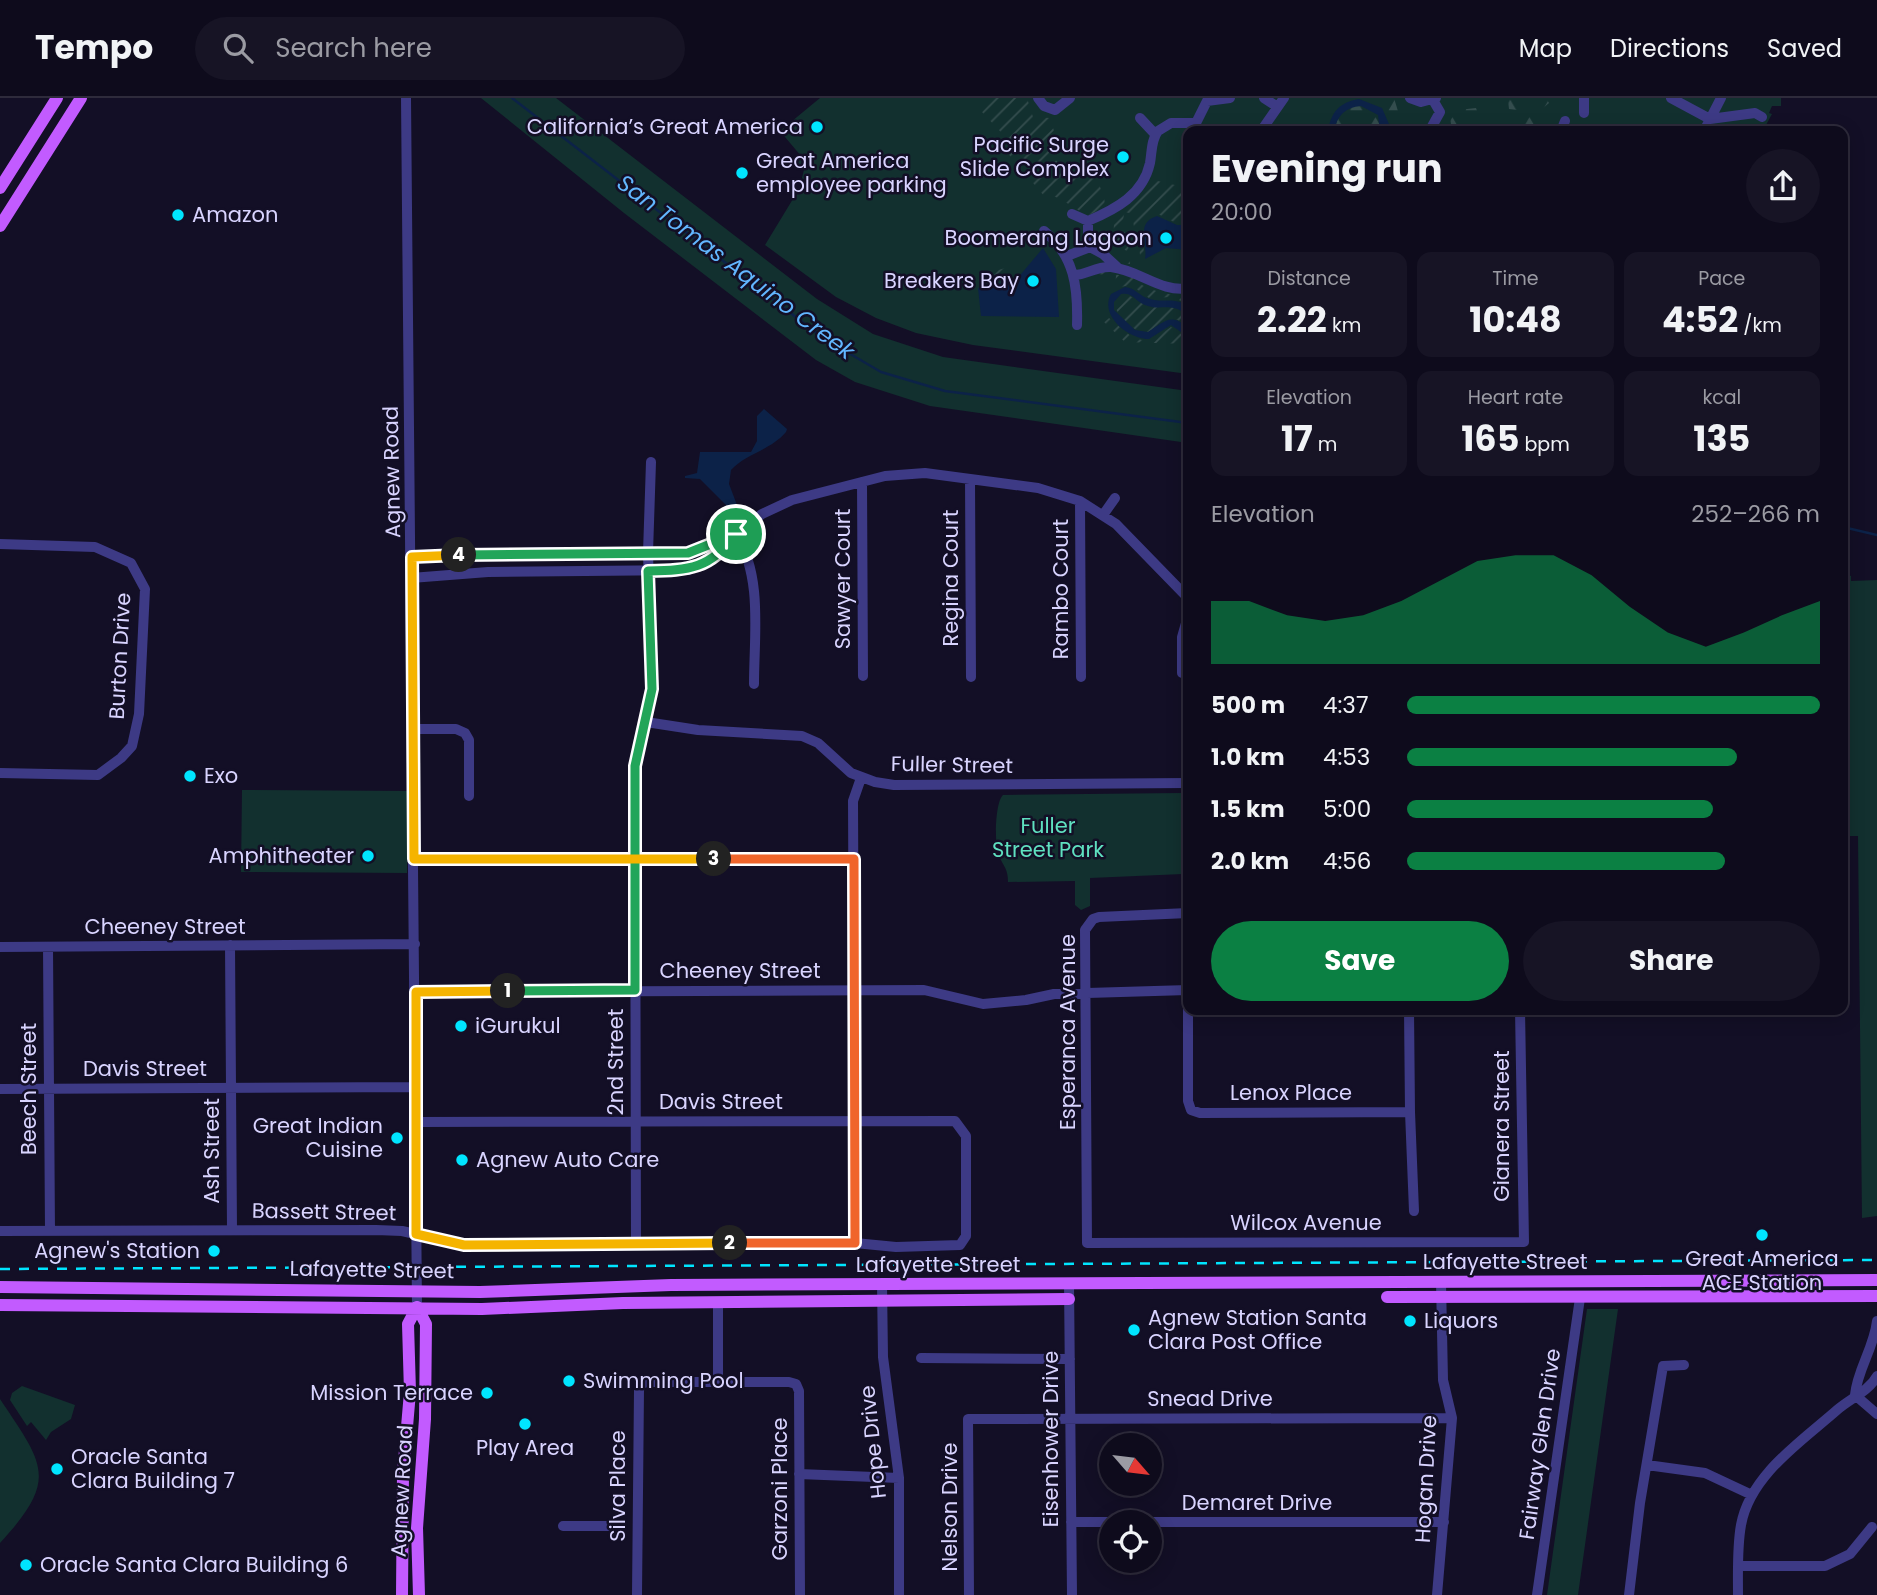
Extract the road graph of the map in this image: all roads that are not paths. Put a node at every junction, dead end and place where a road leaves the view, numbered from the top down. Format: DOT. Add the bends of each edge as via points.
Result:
graph roads {
  1 [pos="57,98"];
  2 [pos="81,98"];
  3 [pos="406,98"];
  4 [pos="1038,98"];
  5 [pos="1070,98"];
  6 [pos="1230,98"];
  7 [pos="1264,98"];
  8 [pos="1284,98"];
  9 [pos="1410,98"];
  10 [pos="1584,98"];
  11 [pos="1671,98"];
  12 [pos="1721,98"];
  13 [pos="1435,99"];
  14 [pos="1276,106"];
  15 [pos="1584,113"];
  16 [pos="1762,117"];
  17 [pos="1140,118"];
  18 [pos="1710,119"];
  19 [pos="1264,126"];
  20 [pos="1433,126"];
  21 [pos="1706,126"];
  22 [pos="1155,134"];
  23 [pos="0,188"];
  24 [pos="1072,214"];
  25 [pos="1088,221"];
  26 [pos="0,226"];
  27 [pos="1044,231"];
  28 [pos="1088,247"];
  29 [pos="1067,256"];
  30 [pos="1121,268"];
  31 [pos="1074,275"];
  32 [pos="1183,288"];
  33 [pos="1077,325"];
  34 [pos="651,462"];
  35 [pos="970,479"];
  36 [pos="862,482"];
  37 [pos="1115,498"];
  38 [pos="1080,501"];
  39 [pos="1103,515"];
  40 [pos="736,534"];
  41 [pos="0,544"];
  42 [pos="648,554"];
  43 [pos="412,557"];
  44 [pos="648,571"];
  45 [pos="411,578"];
  46 [pos="1183,593"];
  47 [pos="1183,633"];
  48 [pos="1182,673"];
  49 [pos="863,676"];
  50 [pos="971,677"];
  51 [pos="1081,677"];
  52 [pos="754,684"];
  53 [pos="646,722"];
  54 [pos="413,729"];
  55 [pos="0,773"];
  56 [pos="861,778"];
  57 [pos="1183,783"];
  58 [pos="469,796"];
  59 [pos="414,859"];
  60 [pos="854,859"];
  61 [pos="634,860"];
  62 [pos="1183,913"];
  63 [pos="415,944"];
  64 [pos="230,945"];
  65 [pos="0,947"];
  66 [pos="48,947"];
  67 [pos="635,990"];
  68 [pos="856,990"];
  69 [pos="1183,990"];
  70 [pos="416,992"];
  71 [pos="1086,993"];
  72 [pos="1189,1015"];
  73 [pos="1409,1015"];
  74 [pos="1520,1015"];
  75 [pos="417,1087"];
  76 [pos="48,1088"];
  77 [pos="231,1088"];
  78 [pos="0,1089"];
  79 [pos="1410,1112"];
  80 [pos="635,1121"];
  81 [pos="417,1122"];
  82 [pos="856,1122"];
  83 [pos="1414,1210"];
  84 [pos="232,1230"];
  85 [pos="0,1231"];
  86 [pos="50,1231"];
  87 [pos="416,1234"];
  88 [pos="1524,1242"];
  89 [pos="855,1243"];
  90 [pos="1087,1243"];
  91 [pos="636,1244"];
  92 [pos="1877,1280"];
  93 [pos="1441,1282"];
  94 [pos="1069,1283"];
  95 [pos="882,1284"];
  96 [pos="0,1287"];
  97 [pos="417,1289"];
  98 [pos="1877,1296"];
  99 [pos="1387,1297"];
  100 [pos="1441,1297"];
  101 [pos="1580,1298"];
  102 [pos="1069,1299"];
  103 [pos="882,1300"];
  104 [pos="718,1302"];
  105 [pos="0,1305"];
  106 [pos="417,1307"];
  107 [pos="1877,1321"];
  108 [pos="921,1358"];
  109 [pos="1070,1359"];
  110 [pos="1684,1365"];
  111 [pos="1877,1376"];
  112 [pos="718,1381"];
  113 [pos="1855,1395"];
  114 [pos="1877,1414"];
  115 [pos="1452,1418"];
  116 [pos="968,1419"];
  117 [pos="1070,1419"];
  118 [pos="1647,1465"];
  119 [pos="799,1475"];
  120 [pos="899,1478"];
  121 [pos="1752,1494"];
  122 [pos="1071,1522"];
  123 [pos="1444,1522"];
  124 [pos="563,1526"];
  125 [pos="620,1526"];
  126 [pos="1872,1527"];
  127 [pos="1738,1566"];
  128 [pos="402,1595"];
  129 [pos="419,1595"];
  130 [pos="637,1595"];
  131 [pos="800,1595"];
  132 [pos="900,1595"];
  133 [pos="969,1595"];
  134 [pos="1072,1595"];
  135 [pos="1437,1595"];
  136 [pos="1537,1595"];
  137 [pos="1629,1595"];
  138 [pos="1738,1595"];
  1 -- 23 [label="main road"];
  2 -- 26 [label="main road"];
  3 -- 43 [label="street, Agnew Road"];
  4 -- 5 [label="street" via="1055,110"];
  6 -- 22 [label="street" via="1207,101 1196,123 1171,123"];
  7 -- 14 [label="street"];
  8 -- 14 [label="street"];
  9 -- 13 [label="street" via="1421,102"];
  10 -- 15 [label="street"];
  11 -- 18 [label="street"];
  12 -- 18 [label="street"];
  13 -- 20 [label="street" via="1440,112"];
  14 -- 19 [label="street"];
  16 -- 18 [label="street" via="1755,113"];
  17 -- 22 [label="street"];
  18 -- 21 [label="street"];
  22 -- 25 [label="street" via="1150,165 1131,198"];
  24 -- 25 [label="street"];
  25 -- 28 [label="street"];
  27 -- 29 [label="street"];
  28 -- 29 [label="street"];
  28 -- 30 [label="street"];
  29 -- 31 [label="street"];
  30 -- 31 [label="street" via="1095,268"];
  30 -- 32 [label="street" via="1168,287"];
  31 -- 33 [label="street"];
  34 -- 42 [label="street, 2nd Street"];
  35 -- 36 [label="street" via="911,473"];
  35 -- 38 [label="street" via="1038,488"];
  35 -- 50 [label="street, Regina Court"];
  36 -- 40 [label="street" via="783,503"];
  36 -- 49 [label="street, Sawyer Court"];
  37 -- 39 [label="street"];
  38 -- 39 [label="street"];
  38 -- 51 [label="street, Rambo Court"];
  39 -- 46 [label="street"];
  40 -- 42 [label="street" via="688,553"];
  40 -- 44 [label="street" via="708,562 688,570"];
  40 -- 52 [label="street" via="750,564 754,587"];
  41 -- 55 [label="street, Burton Drive" via="95,547 131,563 145,589 139,714 132,746 98,775"];
  42 -- 43 [label="street"];
  42 -- 44 [label="street, 2nd Street"];
  43 -- 45 [label="street, Agnew Road"];
  44 -- 45 [label="street" via="488,572"];
  44 -- 53 [label="street, 2nd Street" via="652,689"];
  45 -- 54 [label="street, Agnew Road"];
  47 -- 48 [label="street"];
  53 -- 56 [label="street, Fuller Street" via="802,736 818,743"];
  53 -- 61 [label="street, 2nd Street" via="635,766"];
  54 -- 58 [label="street" via="466,733"];
  54 -- 59 [label="street, Agnew Road"];
  56 -- 57 [label="street, Fuller Street" via="894,785"];
  56 -- 60 [label="street" via="853,801"];
  59 -- 61 [label="street"];
  59 -- 63 [label="street, Agnew Road"];
  60 -- 61 [label="street"];
  60 -- 68 [label="street"];
  61 -- 67 [label="street, 2nd Street"];
  62 -- 71 [label="street, Esperanca Avenue" via="1093,919 1085,930"];
  63 -- 64 [label="street, Cheeney Street"];
  63 -- 70 [label="street, Agnew Road"];
  64 -- 66 [label="street, Cheeney Street"];
  64 -- 77 [label="street, Ash Street"];
  65 -- 66 [label="street, Cheeney Street"];
  66 -- 76 [label="street, Beech Street"];
  67 -- 68 [label="street, Cheeney Street"];
  67 -- 70 [label="street, Cheeney Street"];
  67 -- 80 [label="street, 2nd Street"];
  68 -- 71 [label="street, Cheeney Street" via="924,990 983,1004"];
  68 -- 82 [label="street"];
  69 -- 71 [label="street, Cheeney Street"];
  70 -- 75 [label="street, Agnew Road"];
  71 -- 90 [label="street, Esperanca Avenue"];
  72 -- 79 [label="street, Lenox Place" via="1191,1110"];
  73 -- 79 [label="street"];
  74 -- 88 [label="street, Gianera Street"];
  75 -- 77 [label="street, Davis Street"];
  75 -- 81 [label="street, Agnew Road"];
  76 -- 77 [label="street, Davis Street"];
  76 -- 78 [label="street, Davis Street"];
  76 -- 86 [label="street, Beech Street"];
  77 -- 84 [label="street, Ash Street"];
  79 -- 83 [label="street"];
  80 -- 81 [label="street, Davis Street"];
  80 -- 82 [label="street, Davis Street"];
  80 -- 91 [label="street, 2nd Street"];
  81 -- 87 [label="street, Agnew Road"];
  82 -- 89 [label="street"];
  82 -- 89 [label="street, Davis Street" via="955,1121 960,1125 966,1136 967,1224 960,1245"];
  84 -- 86 [label="street, Bassett Street"];
  84 -- 87 [label="street, Bassett Street"];
  85 -- 86 [label="street, Bassett Street"];
  87 -- 91 [label="street, Bassett Street" via="464,1245"];
  87 -- 97 [label="street, Agnew Road"];
  88 -- 90 [label="street, Wilcox Avenue"];
  89 -- 91 [label="street, Bassett Street"];
  92 -- 93 [label="main road, Lafayette Street"];
  93 -- 94 [label="main road, Lafayette Street"];
  93 -- 100 [label="street, Hogan Drive"];
  94 -- 95 [label="main road, Lafayette Street"];
  94 -- 102 [label="street, Eisenhower Drive"];
  95 -- 97 [label="main road, Lafayette Street" via="481,1292"];
  95 -- 103 [label="street, Hope Drive"];
  96 -- 97 [label="main road, Lafayette Street"];
  97 -- 106 [label="street, Agnew Road"];
  98 -- 101 [label="main road, Lafayette Street"];
  99 -- 100 [label="main road, Lafayette Street"];
  100 -- 101 [label="main road, Lafayette Street"];
  100 -- 115 [label="street, Hogan Drive" via="1443,1380"];
  101 -- 136 [label="street, Fairway Glen Drive"];
  102 -- 103 [label="main road, Lafayette Street"];
  102 -- 109 [label="street, Eisenhower Drive"];
  103 -- 104 [label="main road, Lafayette Street"];
  103 -- 120 [label="street, Hope Drive" via="883,1357"];
  104 -- 106 [label="main road, Lafayette Street"];
  104 -- 112 [label="street"];
  105 -- 106 [label="main road, Lafayette Street"];
  106 -- 128 [label="main road, Agnew Road" via="408,1324 410,1392 403,1473"];
  106 -- 129 [label="main road, Agnew Road" via="426,1324 417,1528"];
  107 -- 113 [label="street"];
  108 -- 109 [label="street"];
  109 -- 117 [label="street, Eisenhower Drive"];
  110 -- 118 [label="street" via="1663,1366"];
  111 -- 113 [label="street" via="1870,1388"];
  112 -- 119 [label="street, Garzoni Place" via="796,1384"];
  112 -- 130 [label="street, Silva Place" via="647,1382 639,1391"];
  113 -- 114 [label="street"];
  113 -- 121 [label="street" via="1781,1459"];
  115 -- 117 [label="street, Snead Drive"];
  115 -- 123 [label="street, Hogan Drive"];
  116 -- 117 [label="street, Snead Drive"];
  116 -- 133 [label="street, Nelson Drive"];
  117 -- 122 [label="street, Eisenhower Drive"];
  118 -- 121 [label="street" via="1705,1473"];
  118 -- 137 [label="street"];
  119 -- 120 [label="street"];
  119 -- 131 [label="street, Garzoni Place"];
  120 -- 132 [label="street, Hope Drive"];
  121 -- 127 [label="street" via="1741,1525"];
  122 -- 123 [label="street, Demaret Drive"];
  122 -- 134 [label="street, Eisenhower Drive"];
  123 -- 135 [label="street, Hogan Drive"];
  124 -- 125 [label="street"];
  126 -- 127 [label="street" via="1850,1554 1825,1566"];
  127 -- 138 [label="street"];
}
